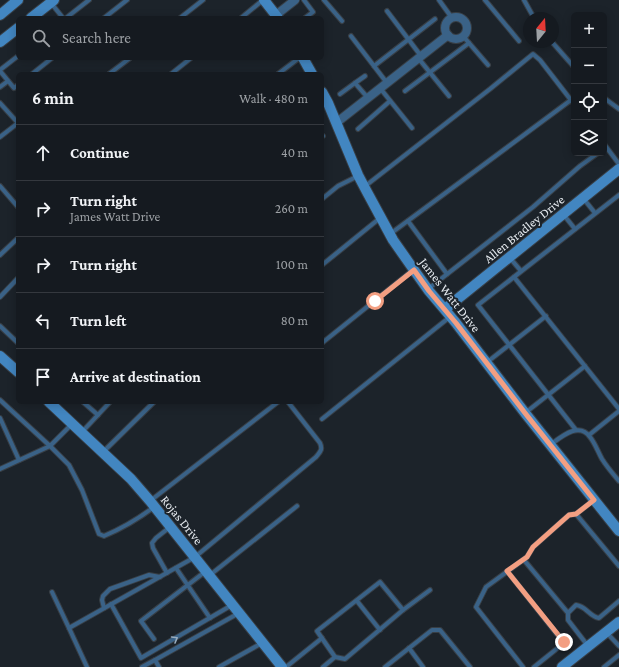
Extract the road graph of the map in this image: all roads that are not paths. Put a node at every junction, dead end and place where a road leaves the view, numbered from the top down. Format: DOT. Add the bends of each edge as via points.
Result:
graph roads {
  1 [pos="18,0"];
  2 [pos="89,0"];
  3 [pos="127,0"];
  4 [pos="203,0"];
  5 [pos="264,0"];
  6 [pos="295,0"];
  7 [pos="304,0"];
  8 [pos="325,0"];
  9 [pos="485,0"];
  10 [pos="524,0"];
  11 [pos="52,1"];
  12 [pos="441,1"];
  13 [pos="387,11"];
  14 [pos="531,12"];
  15 [pos="0,15"];
  16 [pos="33,16"];
  17 [pos="63,16"];
  18 [pos="67,16"];
  19 [pos="107,16"];
  20 [pos="183,16"];
  21 [pos="244,16"];
  22 [pos="277,16"];
  23 [pos="308,16"];
  24 [pos="452,18"];
  25 [pos="435,19"];
  26 [pos="342,22"];
  27 [pos="16,30"];
  28 [pos="448,35"];
  29 [pos="351,36"];
  30 [pos="409,39"];
  31 [pos="466,40"];
  32 [pos="0,42"];
  33 [pos="519,42"];
  34 [pos="557,48"];
  35 [pos="16,58"];
  36 [pos="420,58"];
  37 [pos="50,60"];
  38 [pos="127,60"];
  39 [pos="188,60"];
  40 [pos="296,60"];
  41 [pos="304,60"];
  42 [pos="571,64"];
  43 [pos="488,65"];
  44 [pos="374,66"];
  45 [pos="0,70"];
  46 [pos="34,72"];
  47 [pos="112,72"];
  48 [pos="174,72"];
  49 [pos="281,72"];
  50 [pos="311,72"];
  51 [pos="430,72"];
  52 [pos="365,76"];
  53 [pos="8,81"];
  54 [pos="355,83"];
  55 [pos="384,86"];
  56 [pos="0,87"];
  57 [pos="14,88"];
  58 [pos="16,90"];
  59 [pos="406,91"];
  60 [pos="340,94"];
  61 [pos="324,96"];
  62 [pos="449,96"];
  63 [pos="368,98"];
  64 [pos="571,99"];
  65 [pos="607,100"];
  66 [pos="390,101"];
  67 [pos="0,103"];
  68 [pos="571,103"];
  69 [pos="619,109"];
  70 [pos="16,121"];
  71 [pos="336,123"];
  72 [pos="16,125"];
  73 [pos="412,128"];
  74 [pos="358,129"];
  75 [pos="0,137"];
  76 [pos="607,149"];
  77 [pos="594,156"];
  78 [pos="619,164"];
  79 [pos="619,170"];
  80 [pos="358,175"];
  81 [pos="0,186"];
  82 [pos="364,187"];
  83 [pos="619,194"];
  84 [pos="324,197"];
  85 [pos="583,198"];
  86 [pos="16,205"];
  87 [pos="595,213"];
  88 [pos="563,214"];
  89 [pos="380,218"];
  90 [pos="408,221"];
  91 [pos="575,229"];
  92 [pos="390,234"];
  93 [pos="16,240"];
  94 [pos="0,255"];
  95 [pos="510,257"];
  96 [pos="324,262"];
  97 [pos="414,270"];
  98 [pos="521,271"];
  99 [pos="447,274"];
  100 [pos="514,277"];
  101 [pos="16,280"];
  102 [pos="427,289"];
  103 [pos="0,297"];
  104 [pos="448,313"];
  105 [pos="546,316"];
  106 [pos="0,326"];
  107 [pos="16,341"];
  108 [pos="324,341"];
  109 [pos="509,345"];
  110 [pos="0,356"];
  111 [pos="486,363"];
  112 [pos="585,366"];
  113 [pos="16,370"];
  114 [pos="548,395"];
  115 [pos="0,400"];
  116 [pos="51,404"];
  117 [pos="85,404"];
  118 [pos="108,404"];
  119 [pos="152,404"];
  120 [pos="276,404"];
  121 [pos="290,404"];
  122 [pos="619,410"];
  123 [pos="525,413"];
  124 [pos="98,415"];
  125 [pos="0,418"];
  126 [pos="322,419"];
  127 [pos="72,424"];
  128 [pos="576,430"];
  129 [pos="81,433"];
  130 [pos="589,435"];
  131 [pos="550,445"];
  132 [pos="50,446"];
  133 [pos="102,452"];
  134 [pos="19,460"];
  135 [pos="0,469"];
  136 [pos="619,481"];
  137 [pos="594,500"];
  138 [pos="152,504"];
  139 [pos="297,506"];
  140 [pos="576,514"];
  141 [pos="171,527"];
  142 [pos="619,531"];
  143 [pos="195,557"];
  144 [pos="524,560"];
  145 [pos="619,566"];
  146 [pos="176,568"];
  147 [pos="507,571"];
  148 [pos="167,573"];
  149 [pos="208,573"];
  150 [pos="160,576"];
  151 [pos="188,585"];
  152 [pos="430,590"];
  153 [pos="52,592"];
  154 [pos="357,601"];
  155 [pos="619,602"];
  156 [pos="111,604"];
  157 [pos="104,608"];
  158 [pos="236,609"];
  159 [pos="403,610"];
  160 [pos="568,613"];
  161 [pos="210,618"];
  162 [pos="619,622"];
  163 [pos="69,628"];
  164 [pos="380,630"];
  165 [pos="606,632"];
  166 [pos="322,638"];
  167 [pos="154,639"];
  168 [pos="263,642"];
  169 [pos="588,646"];
  170 [pos="619,646"];
  171 [pos="409,648"];
  172 [pos="619,655"];
  173 [pos="335,657"];
  174 [pos="155,660"];
  175 [pos="87,667"];
  176 [pos="142,667"];
  177 [pos="159,667"];
  178 [pos="219,667"];
  179 [pos="282,667"];
  180 [pos="286,667"];
  181 [pos="323,667"];
  182 [pos="385,667"];
  183 [pos="423,667"];
  184 [pos="470,667"];
  185 [pos="523,667"];
  186 [pos="534,667"];
  187 [pos="562,667"];
  188 [pos="604,667"];
  1 -- 15 [label="street"];
  2 -- 18 [label="lane"];
  3 -- 19 [label="lane"];
  4 -- 20 [label="lane"];
  5 -- 21 [label="lane"];
  5 -- 22 [label="street"];
  6 -- 22 [label="street"];
  7 -- 23 [label="lane" via="313,12"];
  8 -- 26 [label="lane"];
  9 -- 33 [label="lane"];
  10 -- 14 [label="lane"];
  11 -- 16 [label="street"];
  11 -- 17 [label="lane"];
  12 -- 24 [label="lane"];
  13 -- 30 [label="lane"];
  24 -- 28 [label="street" via="446,26"];
  24 -- 31 [label="street" via="459,17 465,21"];
  25 -- 30 [label="lane"];
  27 -- 32 [label="street"];
  28 -- 31 [label="street"];
  28 -- 36 [label="street"];
  29 -- 44 [label="lane"];
  30 -- 36 [label="lane"];
  30 -- 44 [label="lane"];
  31 -- 43 [label="lane"];
  31 -- 51 [label="lane"];
  34 -- 42 [label="lane"];
  35 -- 45 [label="lane"];
  36 -- 51 [label="lane"];
  36 -- 55 [label="street"];
  37 -- 46 [label="lane"];
  38 -- 47 [label="lane"];
  39 -- 48 [label="lane"];
  40 -- 49 [label="lane"];
  41 -- 50 [label="street"];
  44 -- 55 [label="lane"];
  45 -- 53 [label="lane"];
  51 -- 59 [label="lane"];
  51 -- 62 [label="lane"];
  52 -- 54 [label="lane"];
  53 -- 56 [label="lane"];
  53 -- 57 [label="lane"];
  54 -- 60 [label="lane"];
  54 -- 63 [label="lane"];
  55 -- 63 [label="street"];
  55 -- 66 [label="lane"];
  57 -- 58 [label="lane"];
  61 -- 71 [label="street, James Watt Drive"];
  63 -- 71 [label="street"];
  64 -- 82 [label="lane" via="533,54"];
  65 -- 69 [label="lane"];
  66 -- 73 [label="lane"];
  66 -- 74 [label="lane"];
  67 -- 70 [label="lane"];
  68 -- 90 [label="lane"];
  71 -- 80 [label="street, James Watt Drive"];
  72 -- 75 [label="lane"];
  76 -- 78 [label="lane"];
  77 -- 99 [label="lane"];
  79 -- 85 [label="street, Allen Bradley Drive"];
  80 -- 82 [label="street, James Watt Drive"];
  80 -- 84 [label="lane"];
  81 -- 86 [label="lane"];
  82 -- 89 [label="street, James Watt Drive"];
  83 -- 87 [label="lane"];
  85 -- 87 [label="lane"];
  85 -- 88 [label="street, Allen Bradley Drive"];
  87 -- 91 [label="lane"];
  88 -- 91 [label="lane"];
  88 -- 95 [label="street, Allen Bradley Drive"];
  89 -- 92 [label="street, James Watt Drive"];
  89 -- 96 [label="lane"];
  90 -- 92 [label="lane"];
  90 -- 99 [label="lane"];
  91 -- 98 [label="lane"];
  92 -- 97 [label="street, James Watt Drive"];
  93 -- 94 [label="lane"];
  95 -- 98 [label="lane"];
  95 -- 104 [label="street, Allen Bradley Drive"];
  97 -- 102 [label="street, James Watt Drive"];
  97 -- 108 [label="lane"];
  98 -- 100 [label="lane"];
  99 -- 102 [label="lane"];
  100 -- 105 [label="lane"];
  100 -- 109 [label="lane" via="478,305"];
  101 -- 103 [label="lane"];
  102 -- 104 [label="street, James Watt Drive"];
  104 -- 111 [label="street, James Watt Drive"];
  104 -- 126 [label="lane"];
  105 -- 109 [label="lane"];
  105 -- 112 [label="lane"];
  106 -- 107 [label="lane"];
  109 -- 111 [label="lane"];
  109 -- 114 [label="lane"];
  110 -- 113 [label="street"];
  111 -- 123 [label="street, James Watt Drive"];
  112 -- 114 [label="lane"];
  112 -- 122 [label="lane"];
  114 -- 123 [label="lane"];
  114 -- 128 [label="lane"];
  115 -- 132 [label="lane"];
  116 -- 127 [label="street, Rojas Drive"];
  117 -- 124 [label="lane"];
  118 -- 124 [label="lane"];
  119 -- 133 [label="lane"];
  120 -- 138 [label="lane"];
  121 -- 143 [label="lane" via="320,443 321,452"];
  122 -- 130 [label="lane"];
  123 -- 131 [label="street, James Watt Drive"];
  124 -- 129 [label="lane"];
  125 -- 134 [label="lane"];
  127 -- 129 [label="street, Rojas Drive"];
  127 -- 132 [label="lane"];
  128 -- 130 [label="lane" via="582,430"];
  128 -- 131 [label="lane" via="563,435"];
  129 -- 133 [label="street, Rojas Drive"];
  130 -- 136 [label="lane"];
  131 -- 137 [label="street, James Watt Drive"];
  132 -- 134 [label="lane"];
  132 -- 138 [label="lane" via="69,465 99,534 104,536 123,528 138,519"];
  133 -- 138 [label="street, Rojas Drive" via="131,479"];
  134 -- 135 [label="lane"];
  137 -- 140 [label="lane"];
  137 -- 142 [label="street, James Watt Drive"];
  138 -- 141 [label="street, Rojas Drive"];
  139 -- 149 [label="lane"];
  140 -- 144 [label="lane" via="569,515 533,547"];
  140 -- 145 [label="lane"];
  141 -- 143 [label="street, Rojas Drive"];
  141 -- 148 [label="lane" via="152,543"];
  143 -- 146 [label="lane"];
  143 -- 149 [label="street, Rojas Drive"];
  144 -- 147 [label="lane"];
  144 -- 160 [label="lane"];
  146 -- 148 [label="lane"];
  146 -- 151 [label="lane"];
  147 -- 185 [label="lane" via="486,587 476,607"];
  147 -- 186 [label="lane" via="564,642"];
  148 -- 150 [label="lane"];
  149 -- 151 [label="lane"];
  149 -- 158 [label="street, Rojas Drive"];
  150 -- 156 [label="lane"];
  150 -- 157 [label="lane" via="149,575 110,589 103,596"];
  151 -- 161 [label="lane"];
  151 -- 167 [label="lane" via="141,620"];
  152 -- 159 [label="lane"];
  153 -- 163 [label="lane"];
  154 -- 159 [label="lane" via="380,582"];
  154 -- 164 [label="lane"];
  154 -- 166 [label="lane" via="317,631"];
  155 -- 160 [label="lane" via="599,618 592,616 582,606 576,605"];
  156 -- 157 [label="lane"];
  156 -- 161 [label="lane, one-way" via="141,658"];
  157 -- 163 [label="lane"];
  158 -- 161 [label="lane"];
  158 -- 168 [label="street, Rojas Drive"];
  158 -- 174 [label="lane"];
  159 -- 164 [label="lane"];
  160 -- 169 [label="lane" via="568,620"];
  162 -- 165 [label="street"];
  163 -- 175 [label="lane"];
  164 -- 173 [label="lane" via="345,660"];
  165 -- 169 [label="street"];
  165 -- 170 [label="lane"];
  166 -- 173 [label="lane"];
  166 -- 180 [label="lane"];
  168 -- 178 [label="lane"];
  168 -- 179 [label="street, Rojas Drive"];
  169 -- 187 [label="street"];
  171 -- 182 [label="lane"];
  171 -- 183 [label="lane"];
  171 -- 184 [label="lane" via="432,630 440,630"];
  172 -- 188 [label="lane"];
  173 -- 181 [label="lane"];
  174 -- 176 [label="lane"];
  174 -- 177 [label="lane"];
}
